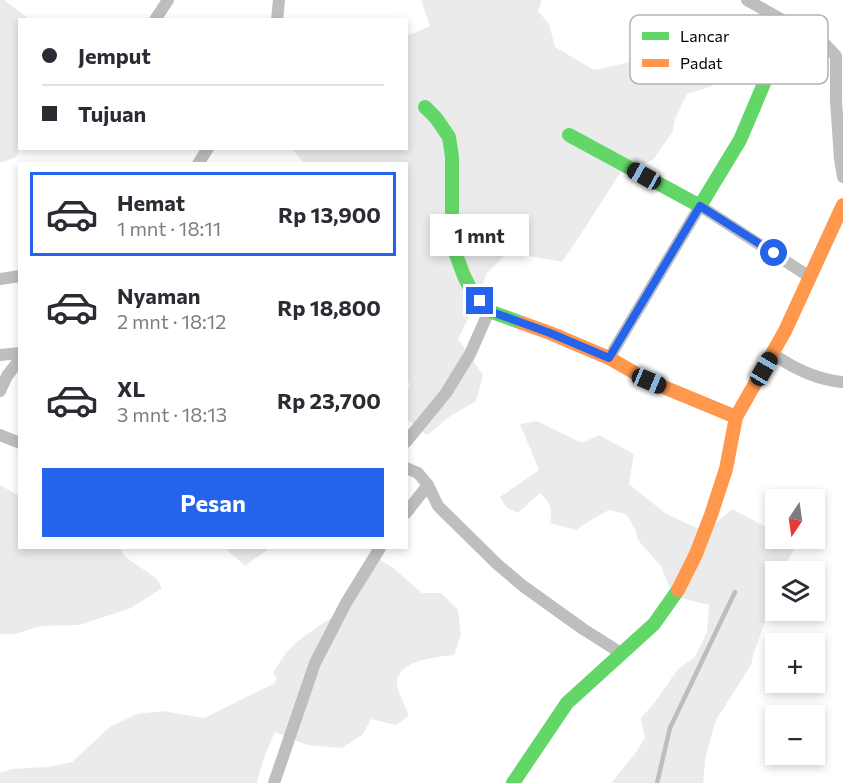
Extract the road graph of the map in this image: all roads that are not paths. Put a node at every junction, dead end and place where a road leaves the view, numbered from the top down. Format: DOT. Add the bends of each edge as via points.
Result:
graph roads {
  1 [pos="168,0"];
  2 [pos="279,0"];
  3 [pos="747,0"];
  4 [pos="774,15"];
  5 [pos="156,18"];
  6 [pos="277,18"];
  7 [pos="839,53"];
  8 [pos="764,84"];
  9 [pos="425,107"];
  10 [pos="569,135"];
  11 [pos="843,177"];
  12 [pos="843,205"];
  13 [pos="700,206"];
  14 [pos="18,276"];
  15 [pos="810,277"];
  16 [pos="0,279"];
  17 [pos="489,311"];
  18 [pos="18,354"];
  19 [pos="773,354"];
  20 [pos="0,355"];
  21 [pos="609,358"];
  22 [pos="18,362"];
  23 [pos="843,382"];
  24 [pos="0,391"];
  25 [pos="736,417"];
  26 [pos="0,435"];
  27 [pos="408,440"];
  28 [pos="18,441"];
  29 [pos="408,469"];
  30 [pos="428,486"];
  31 [pos="408,511"];
  32 [pos="379,549"];
  33 [pos="621,653"];
  34 [pos="274,783"];
  35 [pos="513,783"];
  1 -- 5 [label="street"];
  2 -- 6 [label="street"];
  3 -- 4 [label="street"];
  7 -- 11 [label="street" via="837,101"];
  8 -- 13 [label="street" via="740,140"];
  9 -- 17 [label="street" via="449,138 452,244 472,292"];
  10 -- 13 [label="street"];
  12 -- 15 [label="street"];
  13 -- 15 [label="street"];
  13 -- 21 [label="street"];
  14 -- 16 [label="street"];
  15 -- 19 [label="street"];
  17 -- 21 [label="street"];
  17 -- 27 [label="street" via="470,354 446,393"];
  18 -- 20 [label="street"];
  19 -- 23 [label="street" via="815,376"];
  19 -- 25 [label="street"];
  21 -- 25 [label="street" via="649,381"];
  22 -- 24 [label="street"];
  25 -- 33 [label="street" via="726,469 696,554 676,594 654,624"];
  26 -- 28 [label="street"];
  29 -- 30 [label="street" via="418,473"];
  30 -- 31 [label="street"];
  30 -- 33 [label="street" via="438,506 496,564"];
  32 -- 34 [label="street" via="315,663"];
  33 -- 35 [label="street" via="567,703"];
}
